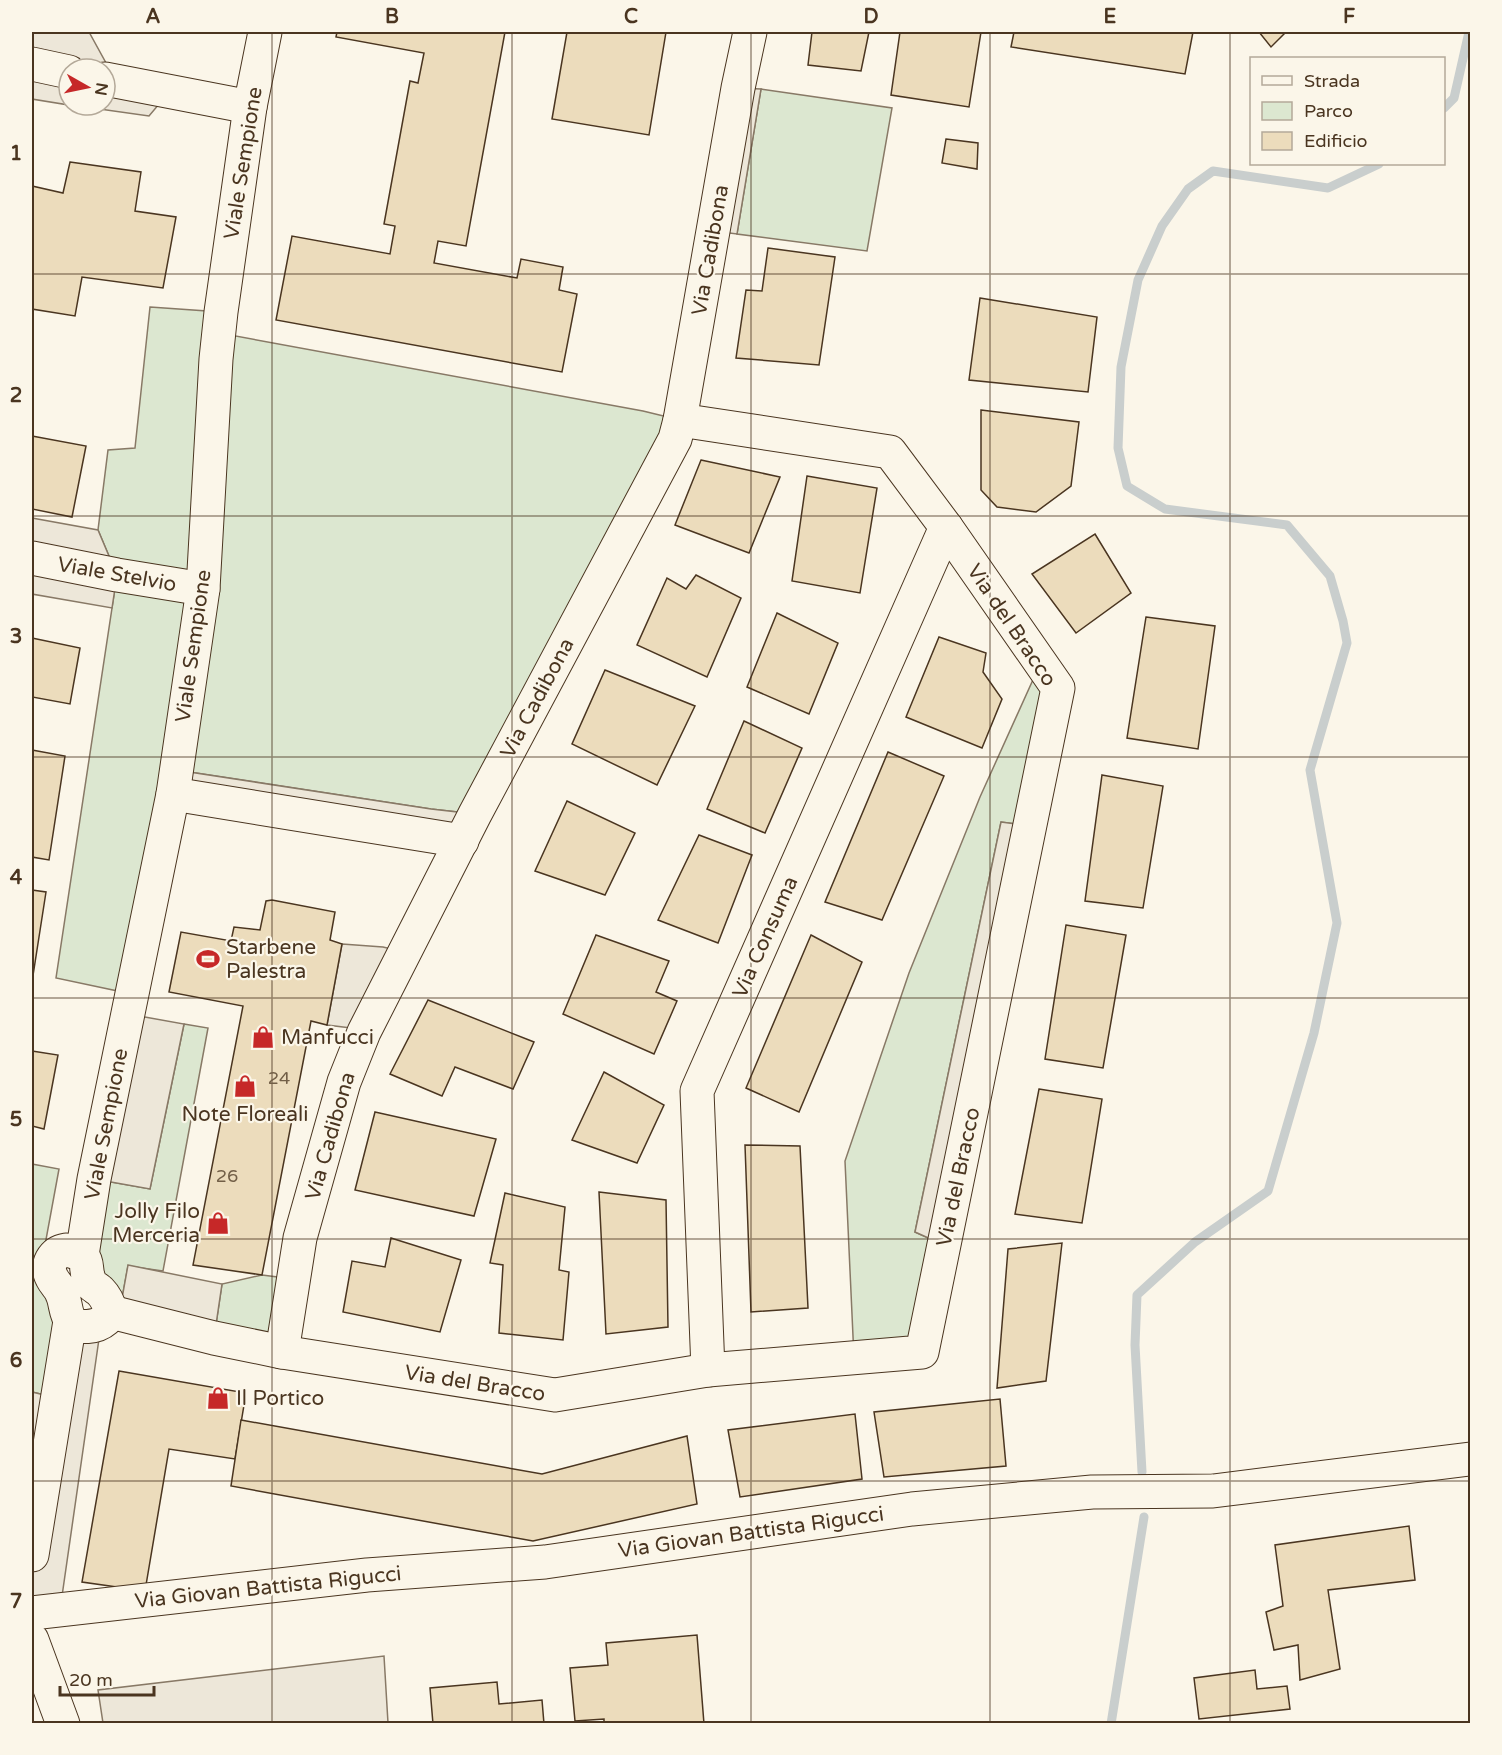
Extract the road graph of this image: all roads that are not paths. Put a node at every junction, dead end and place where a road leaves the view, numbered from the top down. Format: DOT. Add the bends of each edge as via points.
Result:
graph roads {
  1 [pos="265,32"];
  2 [pos="750,32"];
  3 [pos="32,64"];
  4 [pos="57,69"];
  5 [pos="117,81"];
  6 [pos="250,107"];
  7 [pos="680,420"];
  8 [pos="946,527"];
  9 [pos="32,558"];
  10 [pos="203,589"];
  11 [pos="173,794"];
  12 [pos="462,841"];
  13 [pos="82,1255"];
  14 [pos="32,1282"];
  15 [pos="66,1307"];
  16 [pos="111,1312"];
  17 [pos="282,1352"];
  18 [pos="708,1370"];
  19 [pos="1470,1459"];
  20 [pos="32,1555"];
  21 [pos="32,1613"];
  22 [pos="32,1640"];
  23 [pos="63,1724"];
  1 -- 6 [label="street, Viale Sempione"];
  2 -- 7 [label="street, Via Cadibona"];
  3 -- 4 [label="street"];
  5 -- 6 [label="street"];
  6 -- 10 [label="street, Viale Sempione" via="218,333"];
  7 -- 8 [label="street, Via del Bracco" via="890,452"];
  7 -- 12 [label="street, Via Cadibona" via="675,439"];
  8 -- 18 [label="street, Via Consuma" via="697,1091"];
  8 -- 18 [label="street, Via del Bracco" via="1058,688 922,1352"];
  9 -- 10 [label="street, Viale Stelvio"];
  10 -- 11 [label="street, Viale Sempione"];
  11 -- 12 [label="street"];
  11 -- 13 [label="street, Viale Sempione"];
  12 -- 17 [label="street, Via Cadibona" via="364,1032 344,1082 300,1238"];
  13 -- 15 [label="street" via="58,1251 50,1264 50,1275"];
  13 -- 16 [label="street" via="93,1285 106,1298"];
  14 -- 15 [label="street"];
  15 -- 16 [label="street" via="78,1326 90,1327 105,1321"];
  15 -- 20 [label="street"];
  16 -- 17 [label="street, Via del Bracco"];
  17 -- 18 [label="street, Via del Bracco" via="555,1395"];
  19 -- 21 [label="street, Via Giovan Battista Rigucci" via="1213,1491 1092,1492 912,1509 545,1562 367,1575"];
  22 -- 23 [label="street"];
}
